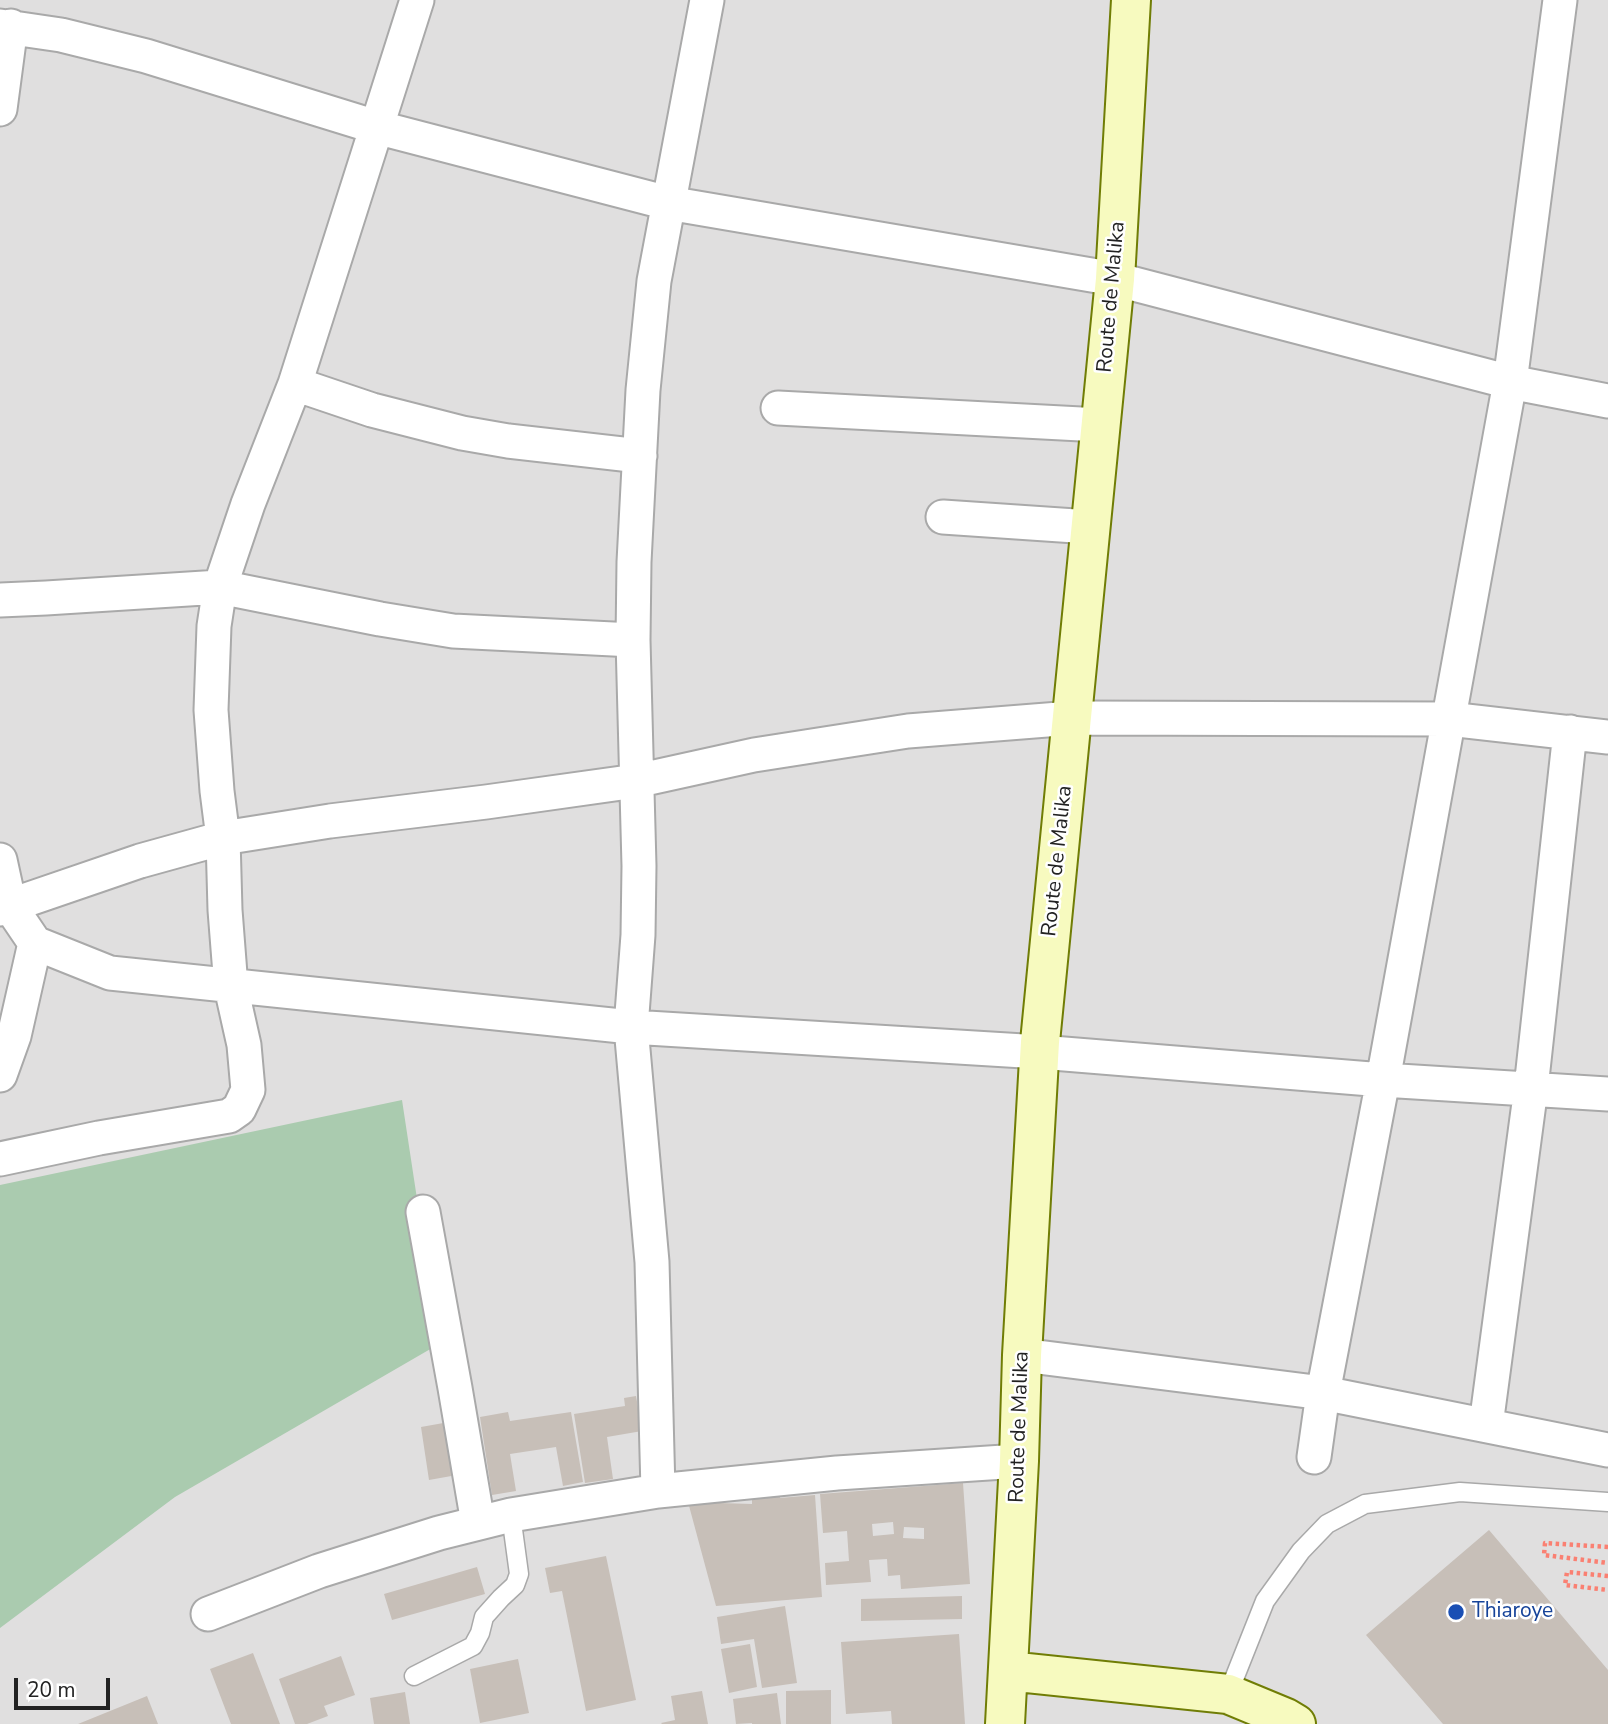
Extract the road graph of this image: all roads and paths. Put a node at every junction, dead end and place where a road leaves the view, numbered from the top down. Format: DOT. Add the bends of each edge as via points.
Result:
graph roads {
  1 [pos="417,0"];
  2 [pos="707,0"];
  3 [pos="1131,0"];
  4 [pos="1560,0"];
  5 [pos="6,26"];
  6 [pos="0,109"];
  7 [pos="376,127"];
  8 [pos="668,203"];
  9 [pos="1115,279"];
  10 [pos="1510,382"];
  11 [pos="295,384"];
  12 [pos="1608,401"];
  13 [pos="778,408"];
  14 [pos="1100,425"];
  15 [pos="640,456"];
  16 [pos="943,517"];
  17 [pos="1090,527"];
  18 [pos="220,587"];
  19 [pos="0,600"];
  20 [pos="633,640"];
  21 [pos="1072,718"];
  22 [pos="1449,719"];
  23 [pos="1570,732"];
  24 [pos="1608,737"];
  25 [pos="636,781"];
  26 [pos="223,838"];
  27 [pos="0,860"];
  28 [pos="5,907"];
  29 [pos="35,943"];
  30 [pos="230,986"];
  31 [pos="631,1027"];
  32 [pos="1040,1052"];
  33 [pos="0,1075"];
  34 [pos="1383,1080"];
  35 [pos="1531,1088"];
  36 [pos="1608,1094"];
  37 [pos="0,1159"];
  38 [pos="423,1212"];
  39 [pos="1022,1355"];
  40 [pos="1323,1393"];
  41 [pos="1486,1425"];
  42 [pos="1608,1450"];
  43 [pos="1314,1457"];
  44 [pos="1019,1461"];
  45 [pos="658,1491"];
  46 [pos="1608,1502"];
  47 [pos="511,1515"];
  48 [pos="478,1523"];
  49 [pos="1608,1547"];
  50 [pos="1608,1563"];
  51 [pos="1608,1576"];
  52 [pos="1608,1590"];
  53 [pos="208,1614"];
  54 [pos="1008,1671"];
  55 [pos="414,1676"];
  56 [pos="1227,1695"];
  57 [pos="1005,1724"];
  58 [pos="1296,1724"];
  1 -- 7 [label="street"];
  2 -- 8 [label="street"];
  3 -- 9 [label="main road, Route de Malika"];
  4 -- 10 [label="street"];
  5 -- 6 [label="street"];
  5 -- 7 [label="street" via="61,34 146,56"];
  7 -- 8 [label="street"];
  7 -- 11 [label="street"];
  8 -- 9 [label="street"];
  8 -- 15 [label="street" via="654,281"];
  9 -- 10 [label="street"];
  9 -- 14 [label="main road, Route de Malika"];
  10 -- 12 [label="street"];
  10 -- 22 [label="street"];
  11 -- 15 [label="street" via="462,433"];
  11 -- 18 [label="street"];
  13 -- 14 [label="street"];
  14 -- 17 [label="main road, Route de Malika"];
  15 -- 20 [label="street"];
  16 -- 17 [label="street"];
  17 -- 21 [label="main road, Route de Malika"];
  18 -- 19 [label="street"];
  18 -- 20 [label="street" via="453,631"];
  18 -- 26 [label="street" via="212,710"];
  20 -- 25 [label="street"];
  21 -- 22 [label="street"];
  21 -- 25 [label="street" via="908,731 754,755"];
  21 -- 32 [label="main road, Route de Malika"];
  22 -- 23 [label="street"];
  22 -- 34 [label="street"];
  23 -- 24 [label="street"];
  23 -- 35 [label="street"];
  25 -- 26 [label="street"];
  25 -- 31 [label="street" via="639,921"];
  26 -- 28 [label="street"];
  26 -- 30 [label="street"];
  27 -- 28 [label="street"];
  28 -- 29 [label="street"];
  29 -- 30 [label="street" via="110,973"];
  29 -- 33 [label="street" via="14,1036"];
  30 -- 31 [label="street"];
  30 -- 37 [label="street" via="244,1045 248,1090 239,1109 229,1116"];
  31 -- 32 [label="street"];
  31 -- 45 [label="street" via="652,1262"];
  32 -- 34 [label="street"];
  32 -- 39 [label="main road, Route de Malika"];
  34 -- 35 [label="street"];
  34 -- 40 [label="street"];
  35 -- 36 [label="street"];
  35 -- 41 [label="street"];
  38 -- 48 [label="street"];
  39 -- 40 [label="street"];
  39 -- 44 [label="main road, Route de Malika"];
  40 -- 41 [label="street"];
  40 -- 43 [label="street"];
  41 -- 42 [label="street"];
  44 -- 45 [label="street"];
  44 -- 54 [label="main road, Route de Malika"];
  45 -- 47 [label="street"];
  46 -- 56 [label="lane" via="1460,1492 1365,1504 1327,1524 1301,1551 1265,1601"];
  47 -- 48 [label="street"];
  47 -- 55 [label="lane" via="519,1574 515,1586 484,1617 473,1646"];
  48 -- 53 [label="street" via="319,1571"];
  49 -- 50 [label="path" via="1545,1543 1544,1555"];
  51 -- 52 [label="path" via="1567,1572 1565,1585"];
  54 -- 56 [label="main road"];
  54 -- 57 [label="main road, Route de Malika"];
  56 -- 58 [label="main road"];
}
